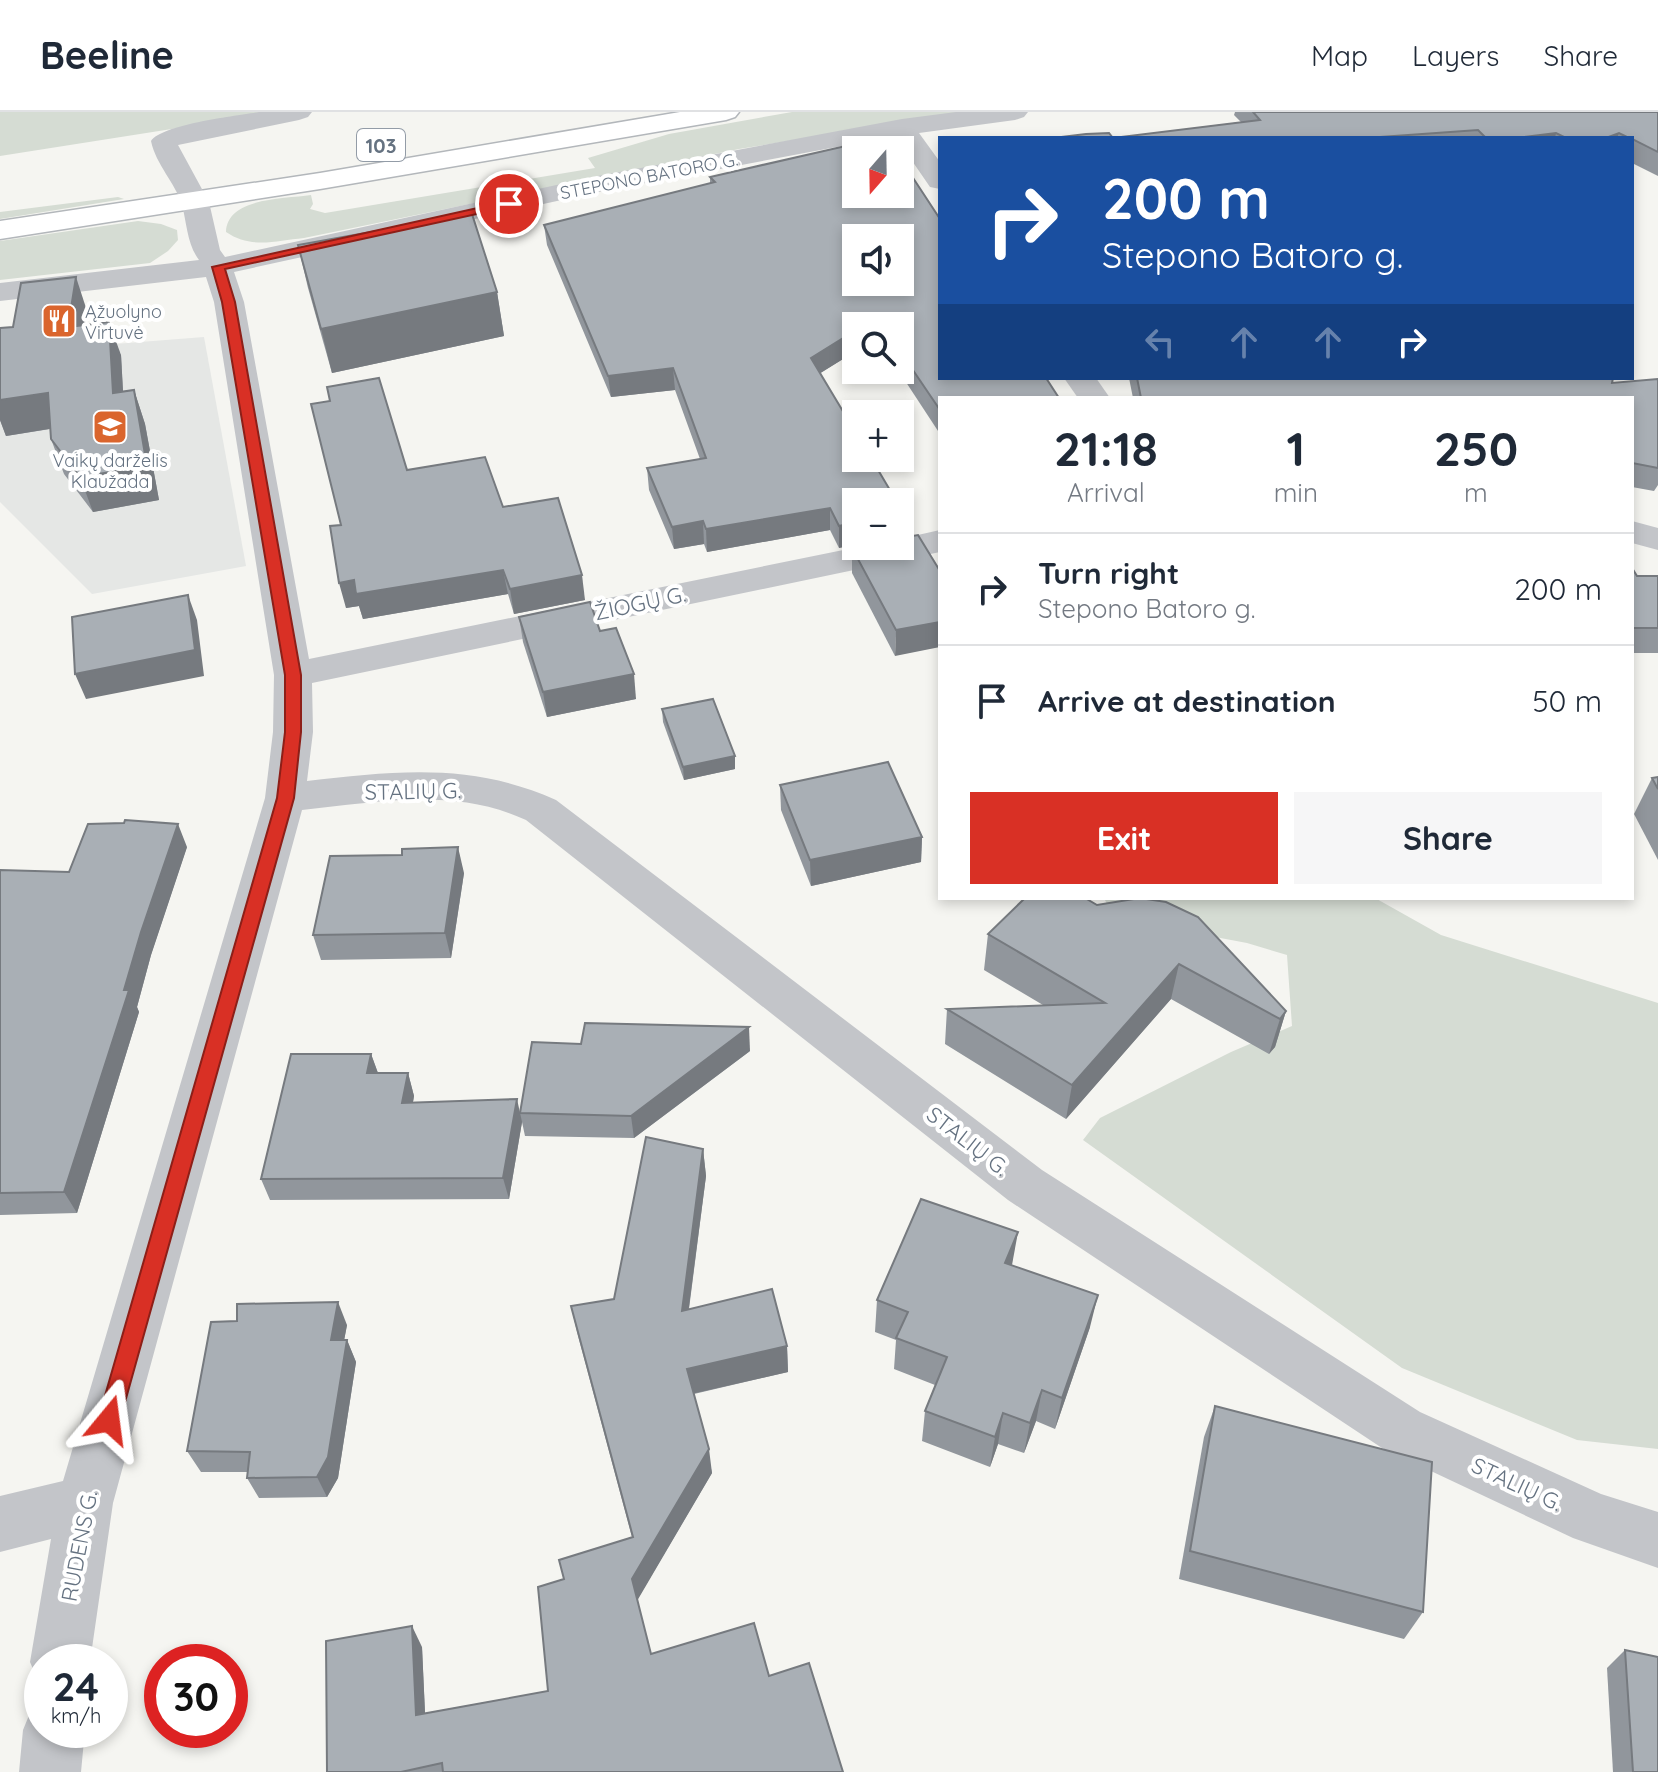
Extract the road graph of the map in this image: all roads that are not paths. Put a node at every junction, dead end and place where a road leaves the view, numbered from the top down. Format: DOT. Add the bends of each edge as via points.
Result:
graph roads {
  1 [pos="299,112"];
  2 [pos="581,112"];
  3 [pos="726,112"];
  4 [pos="1015,112"];
  5 [pos="902,127"];
  6 [pos="938,178"];
  7 [pos="106,187"];
  8 [pos="188,189"];
  9 [pos="0,230"];
  10 [pos="218,267"];
  11 [pos="0,292"];
  12 [pos="1634,533"];
  13 [pos="1658,539"];
  14 [pos="938,541"];
  15 [pos="293,675"];
  16 [pos="285,798"];
  17 [pos="85,1503"];
  18 [pos="0,1524"];
  19 [pos="1658,1540"];
  20 [pos="63,1644"];
  21 [pos="52,1748"];
  22 [pos="50,1772"];
  1 -- 8 [label="street, RUDENS G." via="164,141"];
  2 -- 8 [label="main road, 103"];
  3 -- 8 [label="main road, 103"];
  4 -- 5 [label="street, STEPONO BATORO G."];
  5 -- 6 [label="street"];
  5 -- 10 [label="street, STEPONO BATORO G." via="598,184"];
  7 -- 8 [label="main road, 103"];
  8 -- 9 [label="main road, 103"];
  8 -- 10 [label="street, RUDENS G." via="206,250"];
  10 -- 11 [label="street, STEPONO BATORO G."];
  10 -- 15 [label="street, RUDENS G." via="229,302"];
  12 -- 13 [label="street"];
  14 -- 15 [label="street, ŽIOGŲ G."];
  15 -- 16 [label="street, RUDENS G."];
  16 -- 17 [label="street, RUDENS G."];
  16 -- 19 [label="street, STALIŲ G." via="419,786 463,788 499,793 541,810 1025,1185 1401,1430 1593,1519"];
  17 -- 18 [label="street"];
  17 -- 20 [label="street, RUDENS G."];
  21 -- 22 [label="street"];
}
